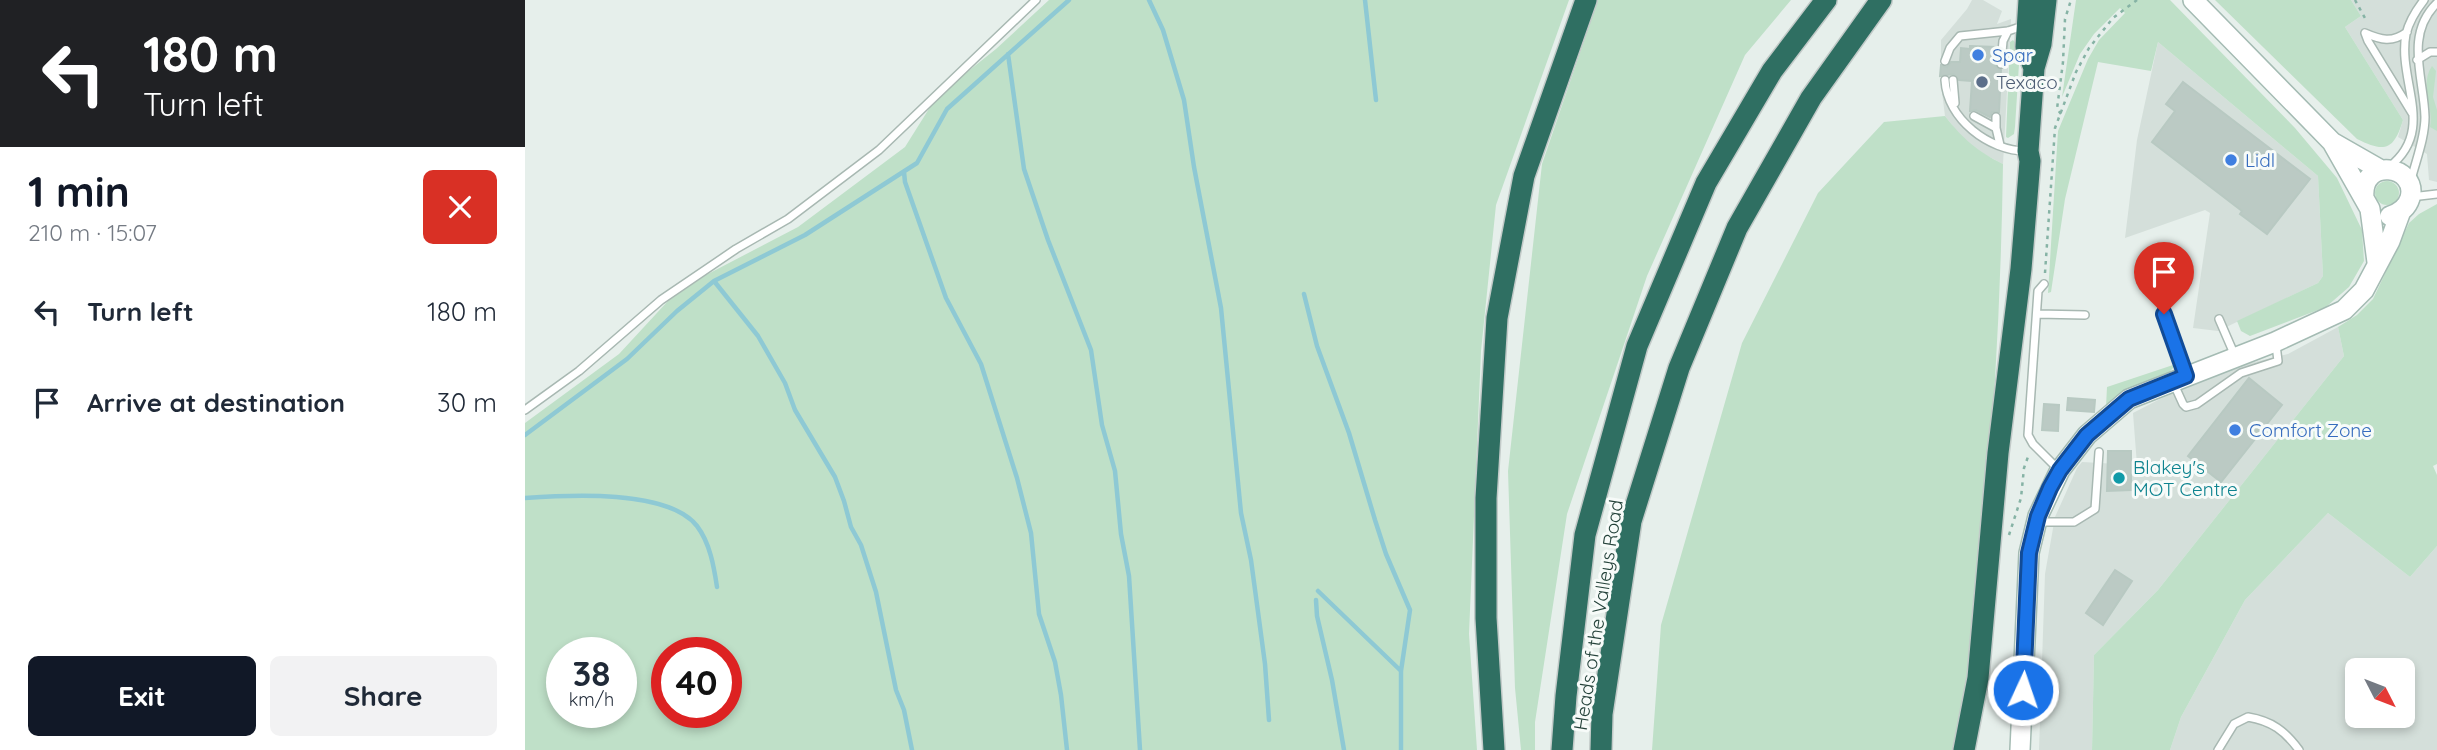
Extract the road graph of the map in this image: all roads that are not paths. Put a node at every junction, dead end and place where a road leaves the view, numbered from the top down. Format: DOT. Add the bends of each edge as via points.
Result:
graph roads {
  1 [pos="1036,0"];
  2 [pos="1586,0"];
  3 [pos="1826,0"];
  4 [pos="1881,0"];
  5 [pos="2029,0"];
  6 [pos="2046,0"];
  7 [pos="2193,0"];
  8 [pos="2424,0"];
  9 [pos="2437,3"];
  10 [pos="2017,28"];
  11 [pos="2406,32"];
  12 [pos="2437,52"];
  13 [pos="2417,60"];
  14 [pos="1949,62"];
  15 [pos="2001,64"];
  16 [pos="2034,68"];
  17 [pos="1949,80"];
  18 [pos="2414,116"];
  19 [pos="1986,120"];
  20 [pos="2332,142"];
  21 [pos="2000,145"];
  22 [pos="2028,150"];
  23 [pos="2383,170"];
  24 [pos="2437,194"];
  25 [pos="2407,198"];
  26 [pos="2367,204"];
  27 [pos="2378,262"];
  28 [pos="2044,284"];
  29 [pos="2037,313"];
  30 [pos="2085,314"];
  31 [pos="2164,314"];
  32 [pos="2219,319"];
  33 [pos="2275,342"];
  34 [pos="2236,356"];
  35 [pos="2180,379"];
  36 [pos="525,410"];
  37 [pos="2099,452"];
  38 [pos="2060,470"];
  39 [pos="2036,522"];
  40 [pos="1494,750"];
  41 [pos="1562,750"];
  42 [pos="1601,750"];
  43 [pos="1964,750"];
  44 [pos="2020,750"];
  45 [pos="2218,750"];
  46 [pos="2299,750"];
  1 -- 36 [label="lane" via="879,150 788,219 661,300 579,371"];
  2 -- 40 [label="highway" via="1524,176 1497,318 1486,498 1486,618"];
  3 -- 41 [label="highway, Heads of the Valleys Road" via="1772,71 1706,183 1637,346 1585,535"];
  4 -- 42 [label="highway, Heads of the Valleys Road" via="1811,98 1737,228 1679,368 1631,521 1602,714"];
  5 -- 10 [label="highway"];
  6 -- 16 [label="highway"];
  7 -- 20 [label="street"];
  8 -- 11 [label="lane"];
  9 -- 13 [label="lane" via="2418,40"];
  10 -- 14 [label="lane" via="1960,36 1950,48"];
  10 -- 15 [label="lane" via="2003,41"];
  10 -- 16 [label="highway"];
  11 -- 18 [label="lane"];
  11 -- 18 [label="lane" via="2397,40 2365,33"];
  12 -- 13 [label="lane"];
  13 -- 25 [label="lane" via="2425,118"];
  16 -- 22 [label="highway"];
  17 -- 21 [label="lane" via="1955,110 1967,127"];
  18 -- 23 [label="lane" via="2409,144 2398,160"];
  19 -- 21 [label="lane"];
  20 -- 23 [label="street"];
  20 -- 26 [label="street"];
  21 -- 22 [label="lane"];
  22 -- 43 [label="highway" via="2024,241 1998,453 1978,678"];
  23 -- 25 [label="street" via="2402,174"];
  23 -- 26 [label="street" via="2365,184"];
  24 -- 25 [label="lane"];
  25 -- 26 [label="street" via="2392,216"];
  25 -- 27 [label="street"];
  26 -- 27 [label="street"];
  27 -- 33 [label="street" via="2364,290 2344,310"];
  28 -- 29 [label="lane" via="2038,291"];
  29 -- 30 [label="lane"];
  29 -- 38 [label="lane" via="2028,435"];
  31 -- 35 [label="lane"];
  32 -- 34 [label="lane"];
  33 -- 34 [label="street"];
  33 -- 35 [label="lane" via="2278,361 2241,373 2197,404 2183,404"];
  34 -- 35 [label="street"];
  35 -- 38 [label="street" via="2129,399 2087,435"];
  37 -- 39 [label="lane" via="2095,509 2074,522"];
  38 -- 39 [label="street"];
  39 -- 44 [label="street" via="2029,553"];
  45 -- 46 [label="lane" via="2234,724 2248,717 2276,725"];
}
